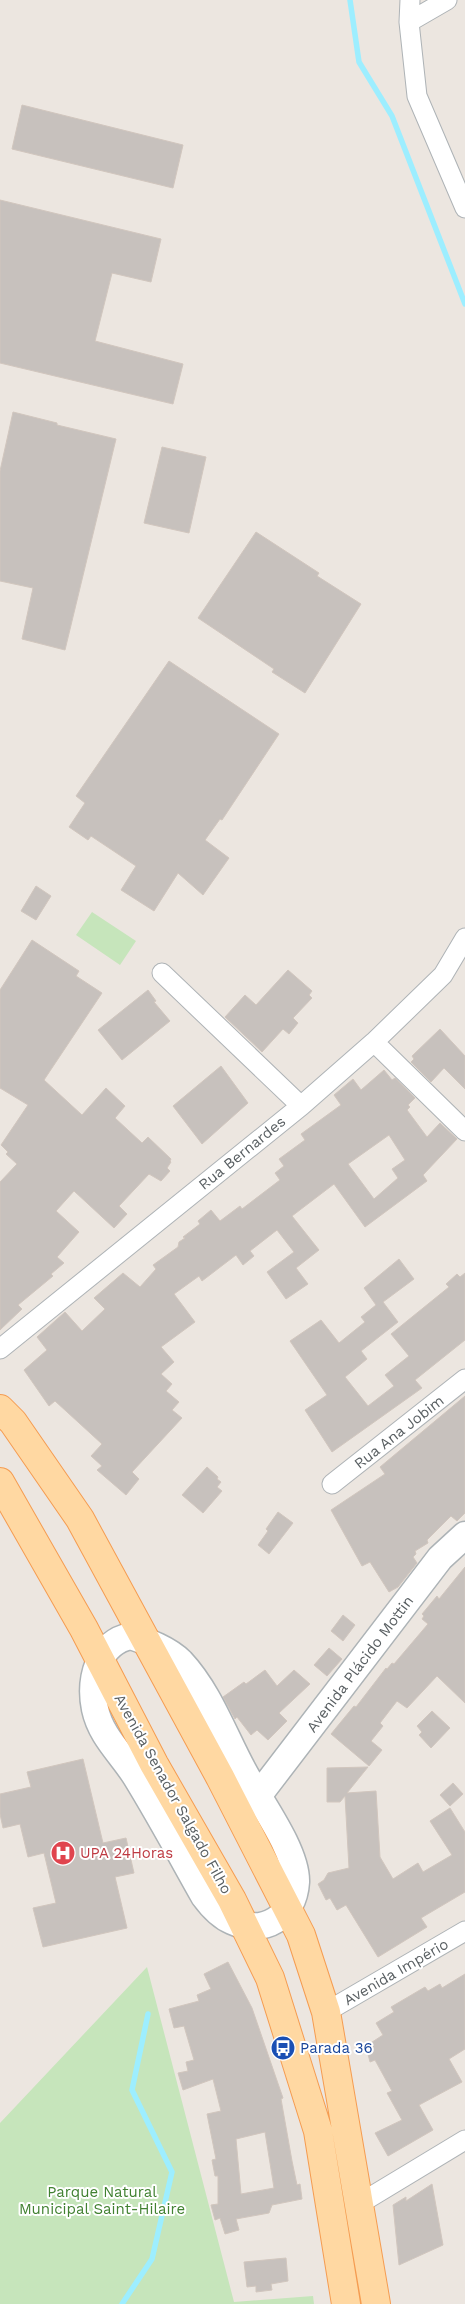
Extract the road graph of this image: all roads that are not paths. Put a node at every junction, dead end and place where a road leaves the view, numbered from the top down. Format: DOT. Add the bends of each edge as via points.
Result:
graph roads {
  1 [pos="410,0"];
  2 [pos="448,0"];
  3 [pos="409,22"];
  4 [pos="465,208"];
  5 [pos="465,938"];
  6 [pos="162,973"];
  7 [pos="374,1042"];
  8 [pos="301,1106"];
  9 [pos="465,1131"];
  10 [pos="0,1349"];
  11 [pos="465,1380"];
  12 [pos="0,1409"];
  13 [pos="0,1482"];
  14 [pos="332,1484"];
  15 [pos="465,1535"];
  16 [pos="146,1642"];
  17 [pos="100,1661"];
  18 [pos="258,1796"];
  19 [pos="288,1907"];
  20 [pos="245,1927"];
  21 [pos="465,1931"];
  22 [pos="326,2012"];
  23 [pos="465,2140"];
  24 [pos="358,2204"];
  25 [pos="346,2304"];
  26 [pos="376,2304"];
  1 -- 3 [label="street"];
  2 -- 3 [label="street"];
  3 -- 4 [label="street" via="417,96"];
  5 -- 7 [label="street, Rua Bernardes" via="444,975"];
  6 -- 8 [label="street"];
  7 -- 8 [label="street, Rua Bernardes"];
  7 -- 9 [label="street"];
  8 -- 10 [label="street, Rua Bernardes"];
  11 -- 14 [label="street, Rua Ana Jobim"];
  12 -- 16 [label="main road" via="80,1519"];
  13 -- 17 [label="main road, Avenida Senador Salgado Filho"];
  15 -- 18 [label="main road, Avenida Plácido Mottin" via="440,1558"];
  16 -- 17 [label="main road" via="131,1636 119,1638 107,1648"];
  16 -- 18 [label="main road" via="180,1661 198,1684"];
  16 -- 19 [label="main road"];
  17 -- 20 [label="main road, Avenida Senador Salgado Filho"];
  18 -- 19 [label="main road" via="293,1863 296,1883"];
  19 -- 20 [label="main road" via="271,1923"];
  19 -- 22 [label="main road" via="301,1935"];
  20 -- 25 [label="main road, Avenida Senador Salgado Filho" via="270,1978 318,2131"];
  21 -- 22 [label="street, Avenida Império"];
  22 -- 24 [label="main road"];
  23 -- 24 [label="street"];
  24 -- 26 [label="main road"];
}
